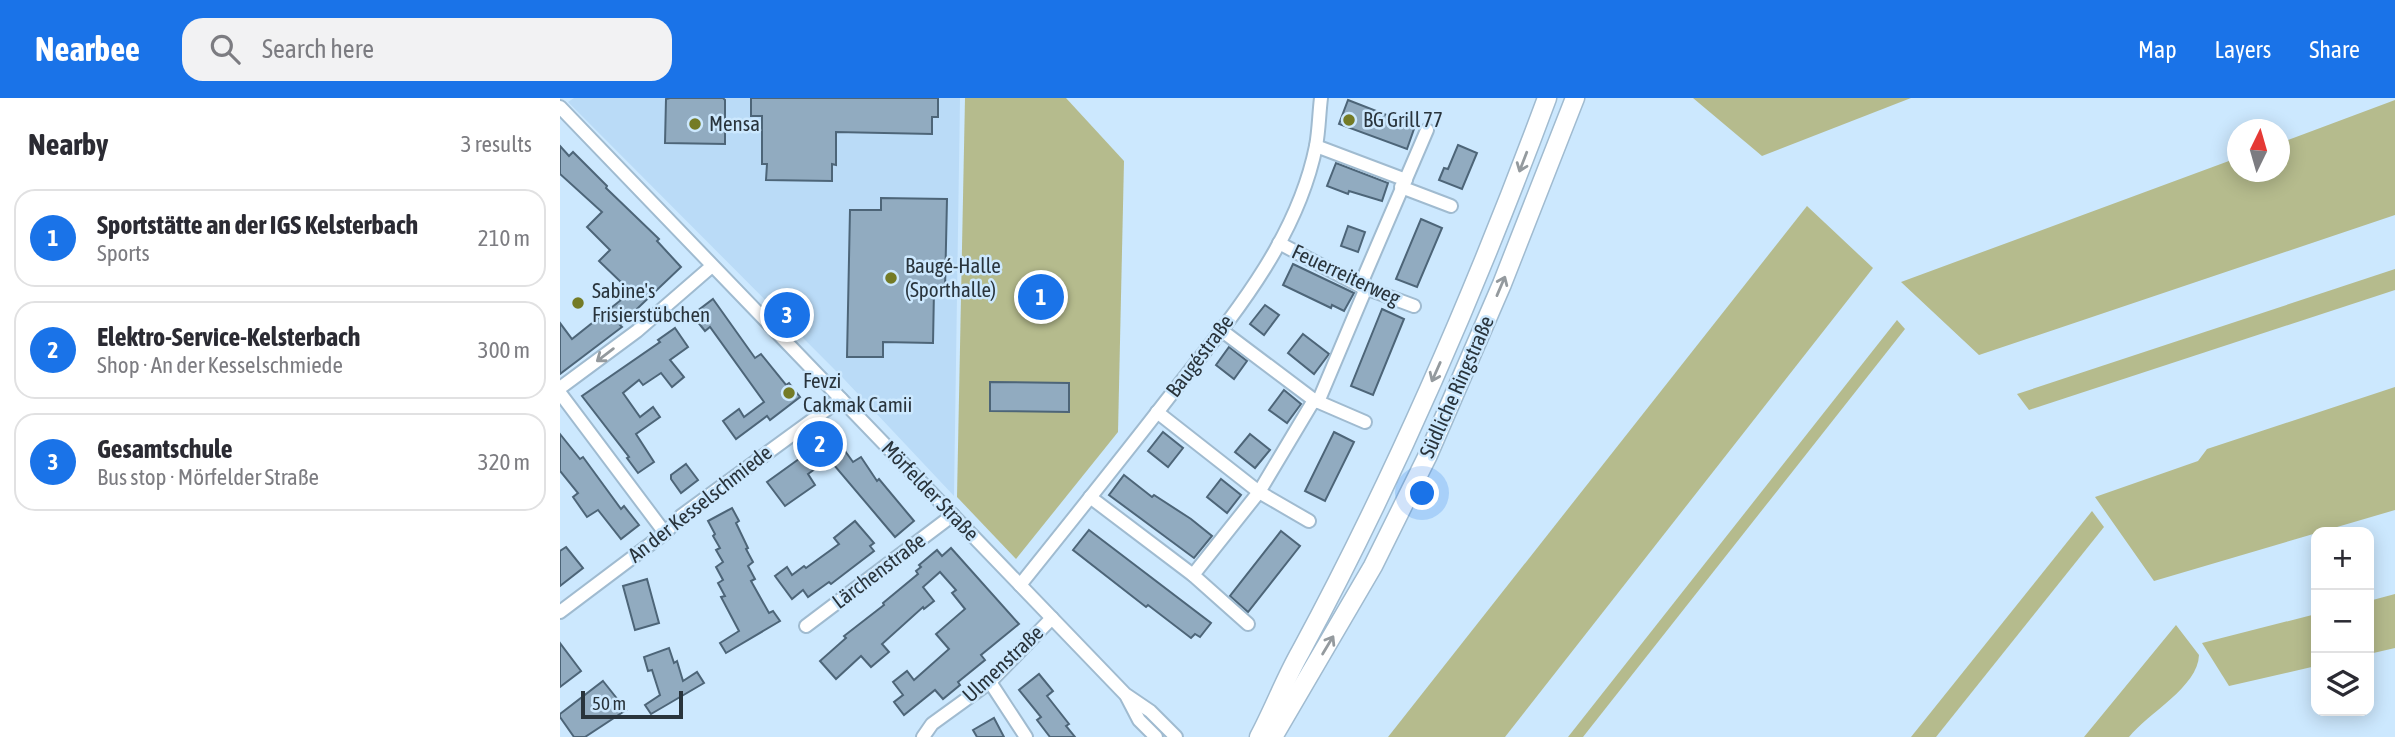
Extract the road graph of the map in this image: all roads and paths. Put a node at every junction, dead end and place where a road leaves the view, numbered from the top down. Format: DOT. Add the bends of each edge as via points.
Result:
graph roads {
  1 [pos="1321,98"];
  2 [pos="1547,98"];
  3 [pos="1575,98"];
  4 [pos="560,107"];
  5 [pos="1427,130"];
  6 [pos="1315,146"];
  7 [pos="1404,183"];
  8 [pos="1451,206"];
  9 [pos="1279,243"];
  10 [pos="712,266"];
  11 [pos="1363,287"];
  12 [pos="1413,306"];
  13 [pos="1221,330"];
  14 [pos="560,391"];
  15 [pos="841,399"];
  16 [pos="1316,401"];
  17 [pos="1157,412"];
  18 [pos="1365,422"];
  19 [pos="1259,492"];
  20 [pos="1090,497"];
  21 [pos="953,515"];
  22 [pos="1308,521"];
  23 [pos="665,533"];
  24 [pos="1193,575"];
  25 [pos="1020,585"];
  26 [pos="560,612"];
  27 [pos="1052,618"];
  28 [pos="1248,625"];
  29 [pos="806,626"];
  30 [pos="990,682"];
  31 [pos="1125,694"];
  32 [pos="1278,696"];
  33 [pos="923,737"];
  34 [pos="1026,737"];
  35 [pos="1156,737"];
  36 [pos="1176,737"];
  37 [pos="1245,737"];
  38 [pos="1259,737"];
  39 [pos="1273,737"];
  1 -- 6 [label="street, Baugéstraße"];
  2 -- 32 [label="main road, Südliche Ringstraße, one-way" via="1422,405 1352,555"];
  39 -- 3 [label="main road, Südliche Ringstraße, one-way" via="1373,566 1422,467 1502,284"];
  4 -- 10 [label="street, Mörfelder Straße"];
  5 -- 7 [label="street"];
  6 -- 7 [label="street"];
  6 -- 9 [label="street, Baugéstraße" via="1300,197"];
  7 -- 8 [label="street"];
  7 -- 11 [label="street"];
  9 -- 11 [label="street, Feuerreiterweg"];
  9 -- 13 [label="street, Baugéstraße"];
  10 -- 14 [label="street, one-way"];
  10 -- 15 [label="street, Mörfelder Straße"];
  11 -- 12 [label="street, Feuerreiterweg"];
  11 -- 16 [label="street"];
  13 -- 16 [label="street"];
  13 -- 17 [label="street, Baugéstraße"];
  14 -- 23 [label="street"];
  15 -- 21 [label="street, Mörfelder Straße"];
  15 -- 23 [label="street, An der Kesselschmiede" via="681,516"];
  16 -- 18 [label="street"];
  16 -- 19 [label="street"];
  17 -- 19 [label="street"];
  17 -- 20 [label="street, Baugéstraße"];
  19 -- 22 [label="street"];
  19 -- 24 [label="street"];
  20 -- 24 [label="street"];
  20 -- 25 [label="street, Baugéstraße"];
  21 -- 25 [label="street, Mörfelder Straße"];
  21 -- 29 [label="street, Lärchenstraße"];
  23 -- 26 [label="street, An der Kesselschmiede"];
  24 -- 28 [label="street"];
  25 -- 27 [label="street, Mörfelder Straße"];
  27 -- 30 [label="street, Ulmenstraße"];
  27 -- 31 [label="street, Mörfelder Straße"];
  30 -- 33 [label="street, Ulmenstraße" via="932,724"];
  30 -- 34 [label="street"];
  31 -- 35 [label="street, Mörfelder Straße" via="1139,720"];
  31 -- 36 [label="street, Mörfelder Straße" via="1150,710"];
  32 -- 37 [label="main road"];
  32 -- 38 [label="main road, Südliche Ringstraße"];
}
